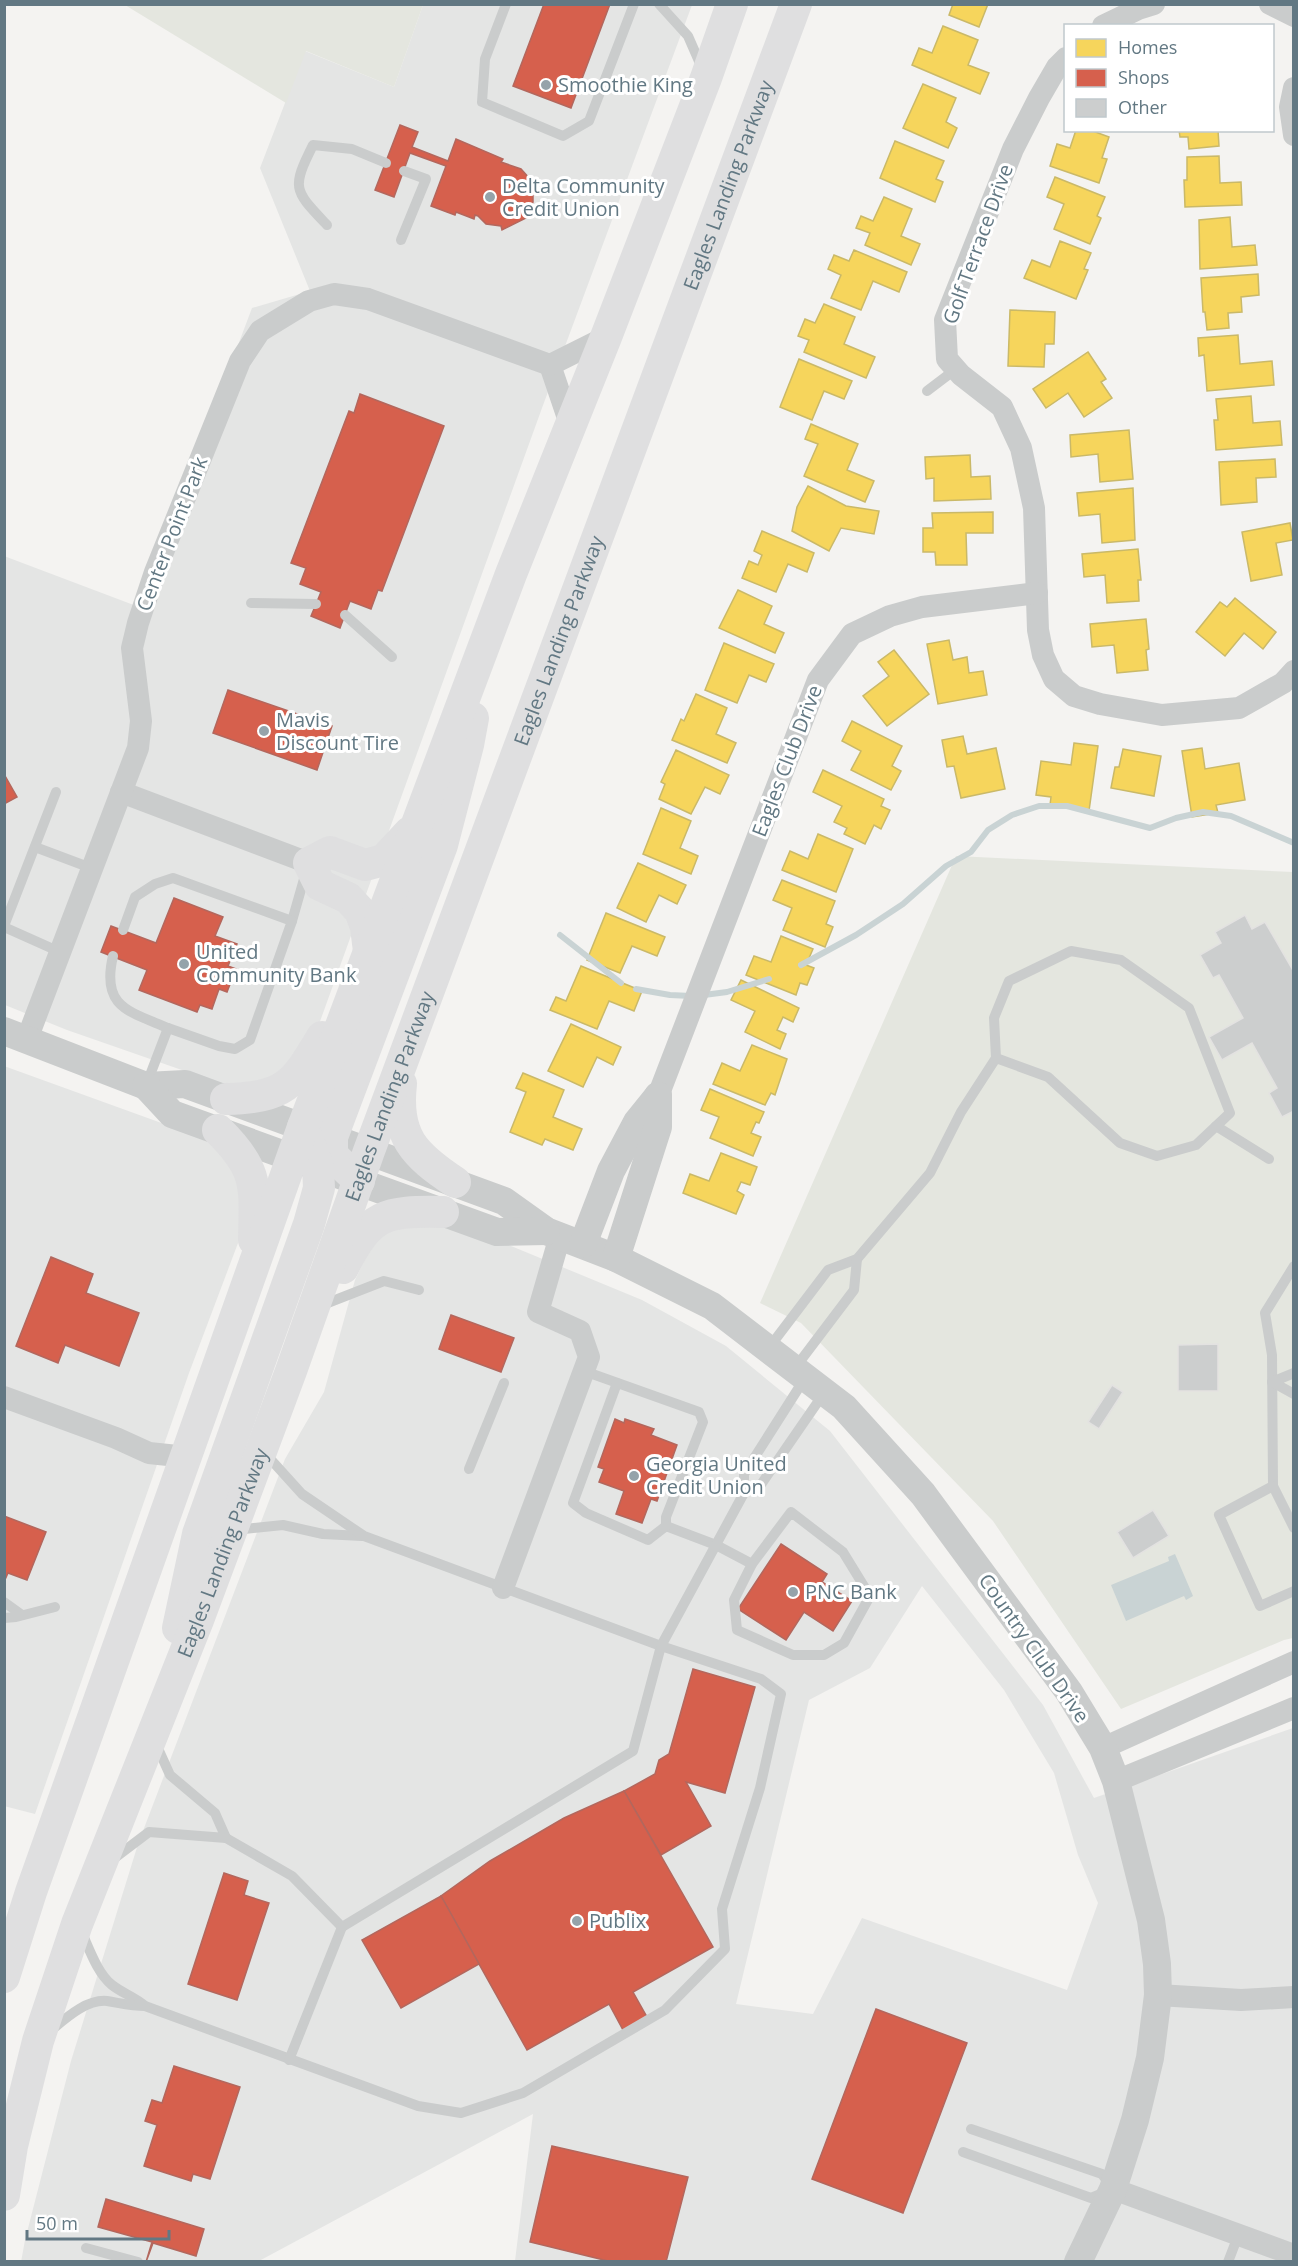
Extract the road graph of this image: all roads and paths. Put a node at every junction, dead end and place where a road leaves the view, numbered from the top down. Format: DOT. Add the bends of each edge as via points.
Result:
graph roads {
  1 [pos="506,4"];
  2 [pos="634,4"];
  3 [pos="659,4"];
  4 [pos="732,4"];
  5 [pos="796,4"];
  6 [pos="802,4"];
  7 [pos="1154,4"];
  8 [pos="1270,4"];
  9 [pos="1293,16"];
  10 [pos="1107,24"];
  11 [pos="786,33"];
  12 [pos="1064,59"];
  13 [pos="706,78"];
  14 [pos="1293,88"];
  15 [pos="1293,135"];
  16 [pos="386,163"];
  17 [pos="404,171"];
  18 [pos="327,225"];
  19 [pos="402,240"];
  20 [pos="606,337"];
  21 [pos="550,365"];
  22 [pos="956,369"];
  23 [pos="927,391"];
  24 [pos="570,424"];
  25 [pos="1037,593"];
  26 [pos="251,603"];
  27 [pos="316,604"];
  28 [pos="345,615"];
  29 [pos="484,645"];
  30 [pos="392,657"];
  31 [pos="1293,671"];
  32 [pos="56,792"];
  33 [pos="121,792"];
  34 [pos="417,824"];
  35 [pos="35,847"];
  36 [pos="309,863"];
  37 [pos="91,868"];
  38 [pos="292,921"];
  39 [pos="4,927"];
  40 [pos="123,930"];
  41 [pos="370,950"];
  42 [pos="60,952"];
  43 [pos="112,956"];
  44 [pos="168,1028"];
  45 [pos="16,1035"];
  46 [pos="404,1057"];
  47 [pos="996,1058"];
  48 [pos="146,1086"];
  49 [pos="658,1096"];
  50 [pos="226,1099"];
  51 [pos="1216,1126"];
  52 [pos="303,1127"];
  53 [pos="218,1130"];
  54 [pos="332,1137"];
  55 [pos="369,1150"];
  56 [pos="1269,1159"];
  57 [pos="305,1162"];
  58 [pos="359,1181"];
  59 [pos="455,1182"];
  60 [pos="443,1212"];
  61 [pos="563,1237"];
  62 [pos="616,1258"];
  63 [pos="857,1259"];
  64 [pos="1293,1266"];
  65 [pos="253,1270"];
  66 [pos="418,1290"];
  67 [pos="325,1304"];
  68 [pos="768,1349"];
  69 [pos="291,1371"];
  70 [pos="584,1371"];
  71 [pos="1293,1373"];
  72 [pos="808,1380"];
  73 [pos="1272,1382"];
  74 [pos="504,1383"];
  75 [pos="617,1383"];
  76 [pos="1293,1394"];
  77 [pos="4,1397"];
  78 [pos="262,1450"];
  79 [pos="187,1457"];
  80 [pos="469,1469"];
  81 [pos="1273,1486"];
  82 [pos="744,1493"];
  83 [pos="666,1526"];
  84 [pos="1293,1528"];
  85 [pos="232,1530"];
  86 [pos="364,1536"];
  87 [pos="716,1545"];
  88 [pos="752,1564"];
  89 [pos="503,1588"];
  90 [pos="1293,1591"];
  91 [pos="4,1602"];
  92 [pos="55,1607"];
  93 [pos="22,1615"];
  94 [pos="4,1618"];
  95 [pos="661,1646"];
  96 [pos="1293,1662"];
  97 [pos="1293,1708"];
  98 [pos="155,1728"];
  99 [pos="1103,1748"];
  100 [pos="1116,1781"];
  101 [pos="226,1838"];
  102 [pos="99,1870"];
  103 [pos="77,1924"];
  104 [pos="342,1927"];
  105 [pos="4,1977"];
  106 [pos="1158,1995"];
  107 [pos="1293,1997"];
  108 [pos="144,2006"];
  109 [pos="38,2041"];
  110 [pos="289,2060"];
  111 [pos="971,2129"];
  112 [pos="963,2152"];
  113 [pos="1113,2188"];
  114 [pos="4,2195"];
  115 [pos="1238,2236"];
  116 [pos="86,2247"];
  117 [pos="1293,2255"];
  118 [pos="138,2262"];
  119 [pos="1078,2262"];
  120 [pos="1228,2262"];
  1 -- 2 [label="lane" via="485,59 482,102 562,136 589,121"];
  3 -- 13 [label="lane" via="688,36"];
  4 -- 13 [label="main road"];
  5 -- 11 [label="main road, Eagles Landing Parkway"];
  6 -- 11 [label="main road"];
  7 -- 10 [label="street"];
  8 -- 9 [label="street"];
  11 -- 46 [label="main road, Eagles Landing Parkway"];
  12 -- 22 [label="street, Golf Terrace Drive" via="1013,149 945,320 947,359"];
  13 -- 20 [label="main road"];
  14 -- 15 [label="street"];
  16 -- 18 [label="lane" via="352,149 314,145 298,175 301,197"];
  17 -- 19 [label="lane" via="426,179"];
  20 -- 21 [label="street"];
  20 -- 24 [label="main road"];
  21 -- 24 [label="street"];
  21 -- 33 [label="street, Center Point Park" via="368,299 334,294 309,301 260,331 240,361 138,623 132,648 141,721 138,748"];
  22 -- 23 [label="lane"];
  22 -- 25 [label="street" via="1002,407 1021,448 1034,507"];
  24 -- 29 [label="main road"];
  25 -- 31 [label="street" via="1038,630 1043,655 1054,679 1074,696 1100,704 1162,715 1239,708 1283,682"];
  25 -- 49 [label="street, Eagles Club Drive" via="922,607 890,616 852,634 818,680"];
  26 -- 27 [label="lane"];
  28 -- 30 [label="lane"];
  29 -- 34 [label="main road"];
  29 -- 54 [label="main road" via="468,745 442,845"];
  32 -- 35 [label="lane"];
  33 -- 36 [label="street"];
  33 -- 37 [label="street, Center Point Park"];
  34 -- 36 [label="main road" via="384,860 365,865 330,852"];
  34 -- 41 [label="main road"];
  35 -- 37 [label="lane"];
  35 -- 39 [label="lane"];
  36 -- 38 [label="lane"];
  36 -- 41 [label="main road" via="320,885 348,898 360,911"];
  37 -- 42 [label="street, Center Point Park"];
  38 -- 40 [label="lane" via="173,878 135,897"];
  38 -- 44 [label="lane" via="250,1040 235,1049"];
  39 -- 42 [label="lane"];
  41 -- 50 [label="main road" via="303,1069 290,1083 262,1097"];
  41 -- 52 [label="main road"];
  42 -- 45 [label="street, Center Point Park"];
  43 -- 44 [label="lane" via="108,973 112,996 128,1011"];
  44 -- 48 [label="lane"];
  45 -- 48 [label="street, Country Club Drive"];
  46 -- 55 [label="main road, Eagles Landing Parkway"];
  46 -- 59 [label="main road" via="400,1119 410,1143 428,1164"];
  47 -- 51 [label="lane" via="1048,1077 1120,1143 1157,1156 1196,1145"];
  47 -- 51 [label="lane" via="994,1018 1010,981 1071,951 1121,960 1189,1008 1230,1113"];
  47 -- 63 [label="lane" via="961,1112 930,1173"];
  48 -- 50 [label="street, Country Club Drive" via="185,1084"];
  48 -- 53 [label="street, Country Club Drive" via="172,1113"];
  49 -- 61 [label="street"];
  49 -- 62 [label="street" via="658,1127"];
  50 -- 52 [label="street, Country Club Drive"];
  51 -- 56 [label="lane"];
  52 -- 54 [label="street, Country Club Drive"];
  52 -- 57 [label="main road"];
  53 -- 57 [label="street, Country Club Drive"];
  53 -- 65 [label="main road" via="236,1148 254,1180"];
  54 -- 55 [label="street, Country Club Drive"];
  54 -- 58 [label="main road" via="332,1155"];
  55 -- 58 [label="main road, Eagles Landing Parkway"];
  55 -- 59 [label="street, Country Club Drive"];
  57 -- 58 [label="street, Country Club Drive"];
  57 -- 65 [label="main road"];
  57 -- 98 [label="main road" via="319,1188 198,1534"];
  58 -- 60 [label="street, Country Club Drive"];
  58 -- 69 [label="main road, Eagles Landing Parkway"];
  59 -- 61 [label="street, Country Club Drive" via="504,1200"];
  60 -- 61 [label="street, Country Club Drive" via="497,1232"];
  60 -- 67 [label="main road" via="403,1211 377,1221 353,1247"];
  61 -- 62 [label="street, Country Club Drive"];
  61 -- 70 [label="street" via="538,1312 580,1331 589,1357"];
  62 -- 68 [label="street, Country Club Drive" via="712,1306"];
  63 -- 68 [label="lane" via="828,1270"];
  63 -- 72 [label="lane" via="854,1290"];
  64 -- 73 [label="lane" via="1265,1313"];
  65 -- 79 [label="main road"];
  66 -- 67 [label="lane" via="384,1281"];
  67 -- 69 [label="main road"];
  68 -- 72 [label="street, Country Club Drive"];
  69 -- 78 [label="main road, Eagles Landing Parkway"];
  70 -- 75 [label="lane"];
  70 -- 89 [label="street"];
  71 -- 73 [label="lane"];
  72 -- 82 [label="lane" via="744,1474"];
  72 -- 82 [label="lane" via="760,1486"];
  72 -- 99 [label="street, Country Club Drive" via="844,1407 922,1494 1069,1692"];
  73 -- 76 [label="lane"];
  73 -- 81 [label="lane"];
  74 -- 80 [label="lane"];
  75 -- 83 [label="lane" via="699,1412 703,1422 666,1517"];
  75 -- 83 [label="lane" via="573,1503 648,1540"];
  77 -- 79 [label="street" via="149,1453"];
  78 -- 85 [label="main road, Eagles Landing Parkway"];
  78 -- 86 [label="lane" via="302,1494"];
  79 -- 105 [label="main road"];
  81 -- 84 [label="lane"];
  81 -- 90 [label="lane" via="1219,1515 1260,1606"];
  82 -- 87 [label="lane"];
  83 -- 87 [label="lane"];
  85 -- 86 [label="lane" via="284,1525 323,1534"];
  85 -- 98 [label="main road, Eagles Landing Parkway"];
  86 -- 89 [label="lane"];
  87 -- 88 [label="lane"];
  87 -- 95 [label="lane"];
  88 -- 88 [label="lane" via="791,1512 843,1552 870,1596 844,1643 824,1655 793,1655 737,1630 734,1600"];
  89 -- 95 [label="lane"];
  91 -- 93 [label="lane"];
  92 -- 93 [label="lane"];
  93 -- 94 [label="lane"];
  95 -- 104 [label="lane" via="633,1751"];
  95 -- 110 [label="lane" via="761,1679 781,1694 760,1788 722,1909 725,1949 665,2010 523,2093 461,2113 418,2106"];
  96 -- 99 [label="street"];
  97 -- 100 [label="street"];
  98 -- 101 [label="lane" via="170,1774 215,1814"];
  98 -- 102 [label="main road, Eagles Landing Parkway"];
  99 -- 100 [label="street, Country Club Drive"];
  100 -- 106 [label="street, Country Club Drive" via="1151,1920"];
  101 -- 102 [label="lane" via="149,1832"];
  101 -- 104 [label="lane" via="292,1876"];
  102 -- 103 [label="main road, Eagles Landing Parkway"];
  103 -- 108 [label="lane" via="102,1973 112,1985"];
  103 -- 109 [label="main road, Eagles Landing Parkway"];
  104 -- 110 [label="lane"];
  106 -- 107 [label="street" via="1240,2000"];
  106 -- 113 [label="street, Country Club Drive" via="1150,2058"];
  108 -- 109 [label="lane" via="104,2001 84,2006"];
  108 -- 110 [label="lane"];
  109 -- 114 [label="main road, Eagles Landing Parkway"];
  111 -- 113 [label="lane" via="1102,2174"];
  112 -- 113 [label="lane" via="1091,2198"];
  113 -- 115 [label="street"];
  113 -- 119 [label="street, Country Club Drive"];
  115 -- 117 [label="street"];
  115 -- 120 [label="lane"];
  116 -- 118 [label="lane"];
}
